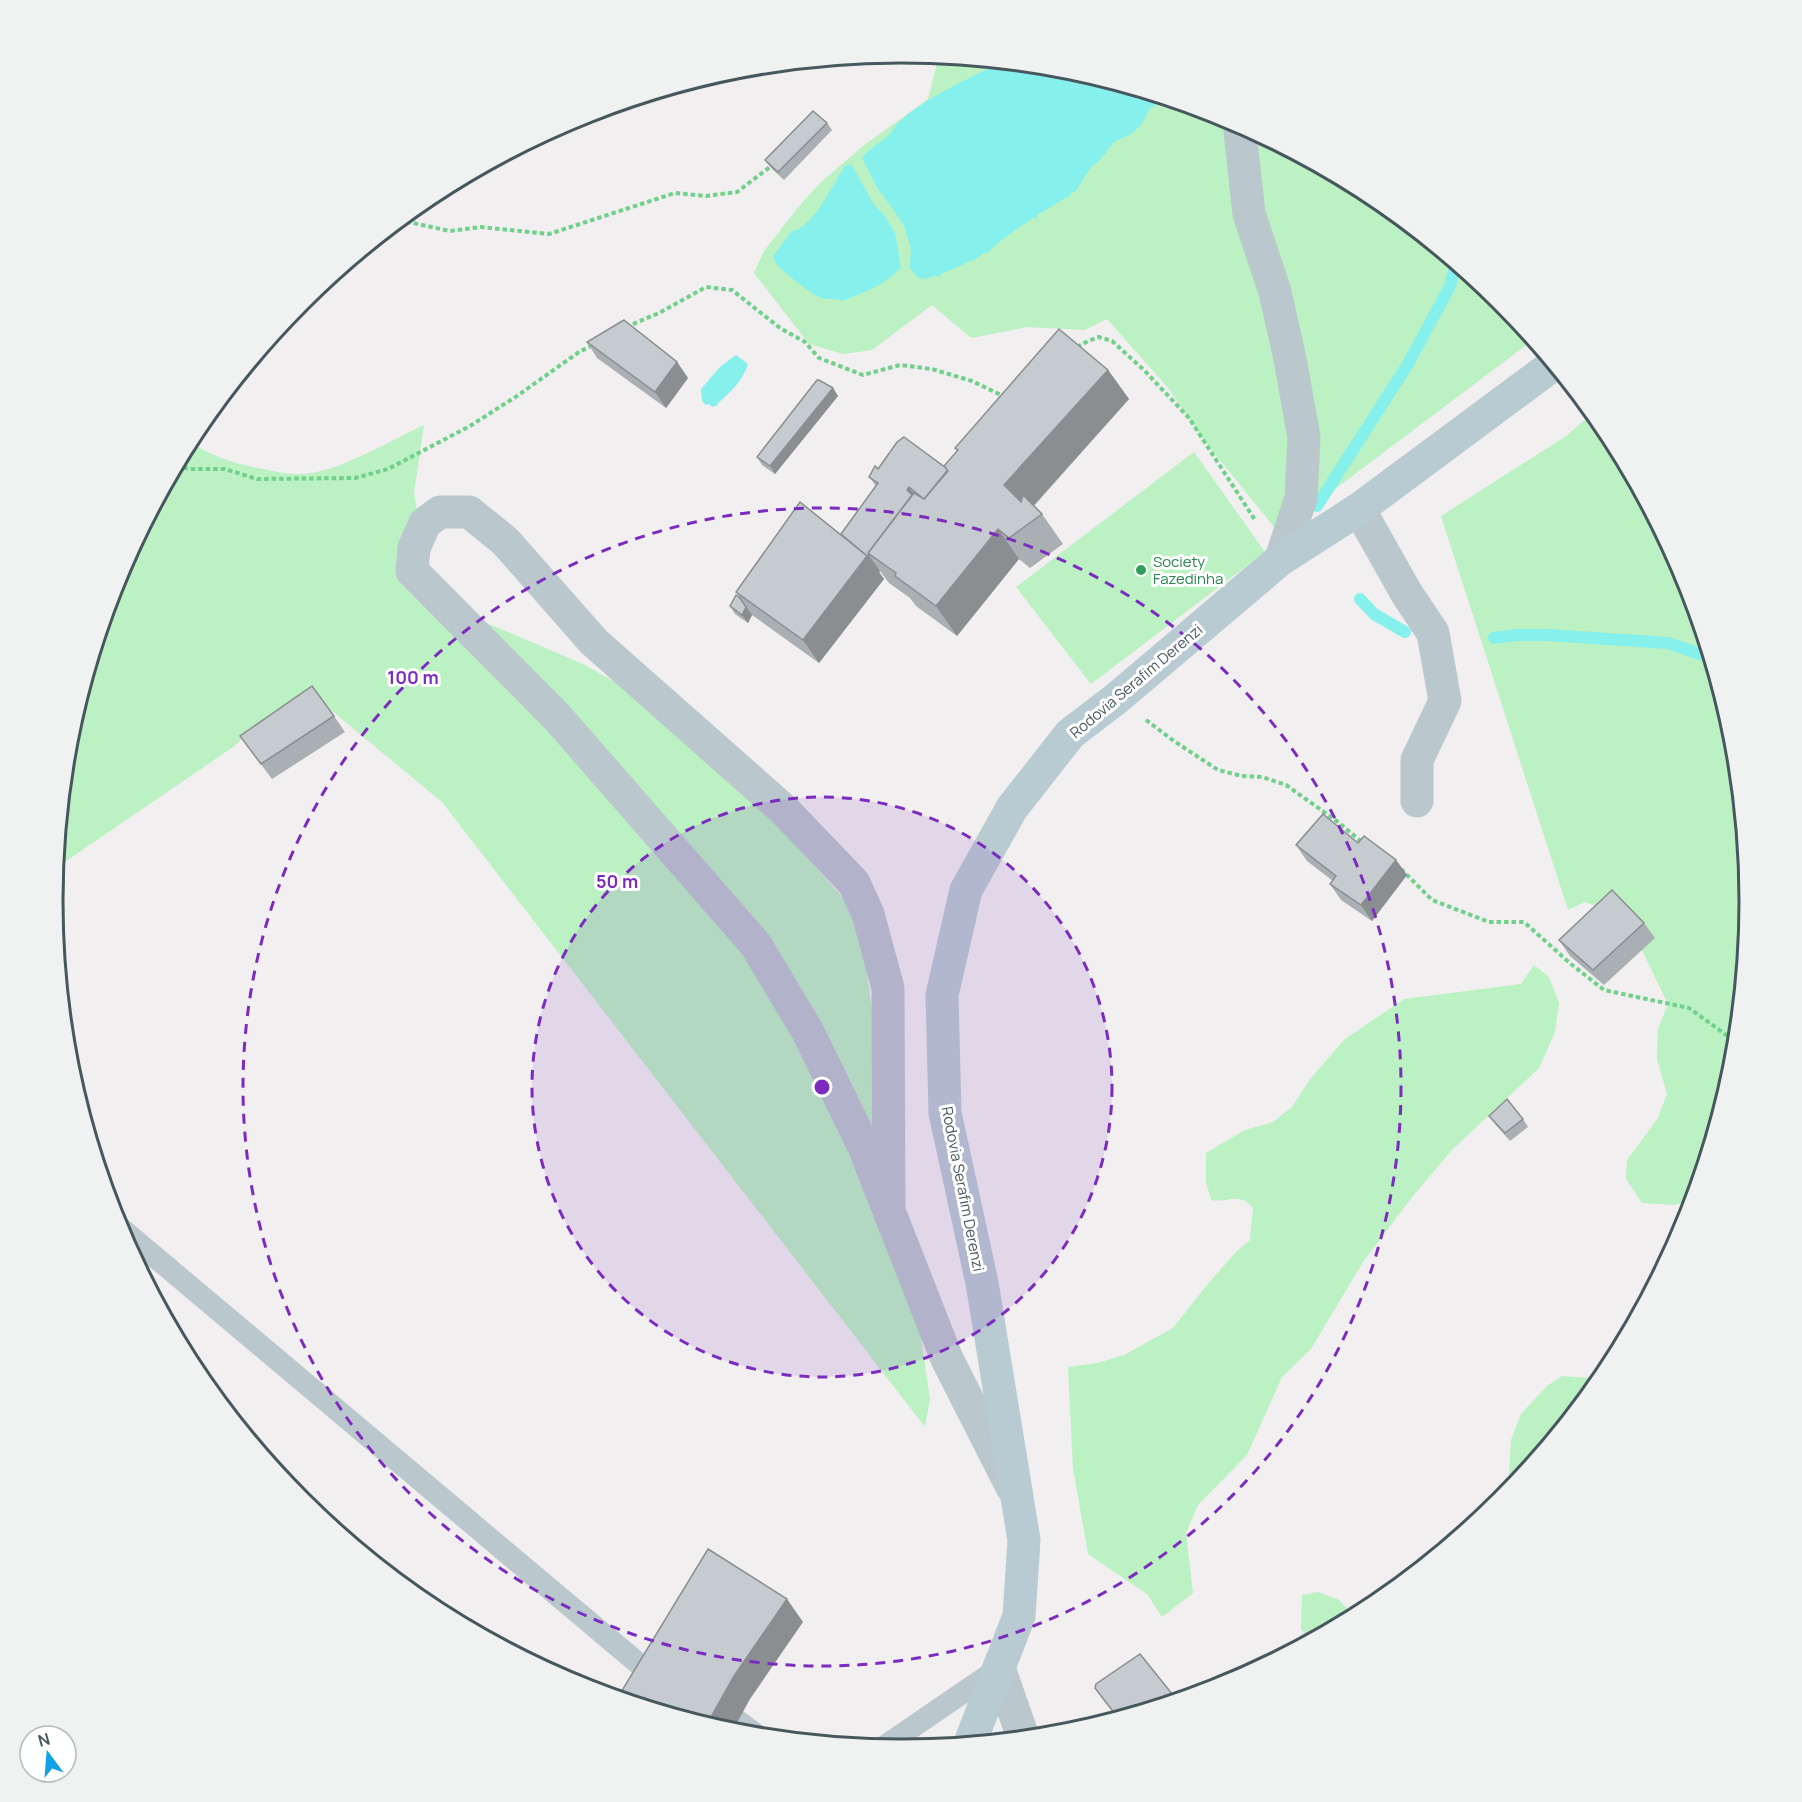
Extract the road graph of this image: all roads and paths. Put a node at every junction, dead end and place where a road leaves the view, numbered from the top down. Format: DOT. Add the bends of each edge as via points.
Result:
graph roads {
  1 [pos="1240,135"];
  2 [pos="770,167"];
  3 [pos="410,222"];
  4 [pos="624,329"];
  5 [pos="598,343"];
  6 [pos="1072,353"];
  7 [pos="1547,368"];
  8 [pos="1012,395"];
  9 [pos="184,468"];
  10 [pos="1359,509"];
  11 [pos="1281,559"];
  12 [pos="1117,698"];
  13 [pos="1417,801"];
  14 [pos="1370,846"];
  15 [pos="1393,861"];
  16 [pos="1728,1035"];
  17 [pos="889,1209"];
  18 [pos="135,1240"];
  19 [pos="1017,1498"];
  20 [pos="999,1668"];
  21 [pos="658,1680"];
  22 [pos="738,1721"];
  23 [pos="741,1724"];
  24 [pos="1021,1730"];
  25 [pos="973,1735"];
  26 [pos="895,1739"];
  1 -- 11 [label="street" via="1249,214 1275,292 1304,437 1301,498"];
  2 -- 3 [label="path" via="738,192 706,196 675,193 549,234 481,227 450,231"];
  4 -- 8 [label="path" via="706,287 732,290 806,342 819,358 864,375 900,365 932,369 1001,395"];
  5 -- 9 [label="path" via="448,439 388,469 355,478 257,479 225,469"];
  6 -- 11 [label="path" via="1099,337 1112,341 1144,370 1189,418"];
  7 -- 10 [label="main road, Rodovia Serafim Derenzi"];
  10 -- 11 [label="main road, Rodovia Serafim Derenzi"];
  10 -- 13 [label="street" via="1432,633 1445,701 1417,760"];
  11 -- 12 [label="main road, Rodovia Serafim Derenzi"];
  12 -- 14 [label="path" via="1218,770 1286,785"];
  12 -- 19 [label="main road, Rodovia Serafim Derenzi" via="1070,734 1012,808 966,890 942,994 945,1113 982,1283"];
  15 -- 16 [label="path" via="1432,900 1489,922 1524,922 1604,990 1689,1008"];
  17 -- 17 [label="street" via="888,988 868,914 854,883 783,809 594,642 504,541 469,512 440,512 425,523 414,548 412,571 557,717 756,945 808,1032 864,1147"];
  17 -- 19 [label="street" via="948,1359"];
  18 -- 21 [label="lane"];
  19 -- 20 [label="main road, Rodovia Serafim Derenzi" via="1024,1540 1019,1616"];
  20 -- 24 [label="street"];
  20 -- 25 [label="main road, Rodovia Serafim Derenzi"];
  20 -- 26 [label="lane"];
  22 -- 23 [label="lane"];
}
